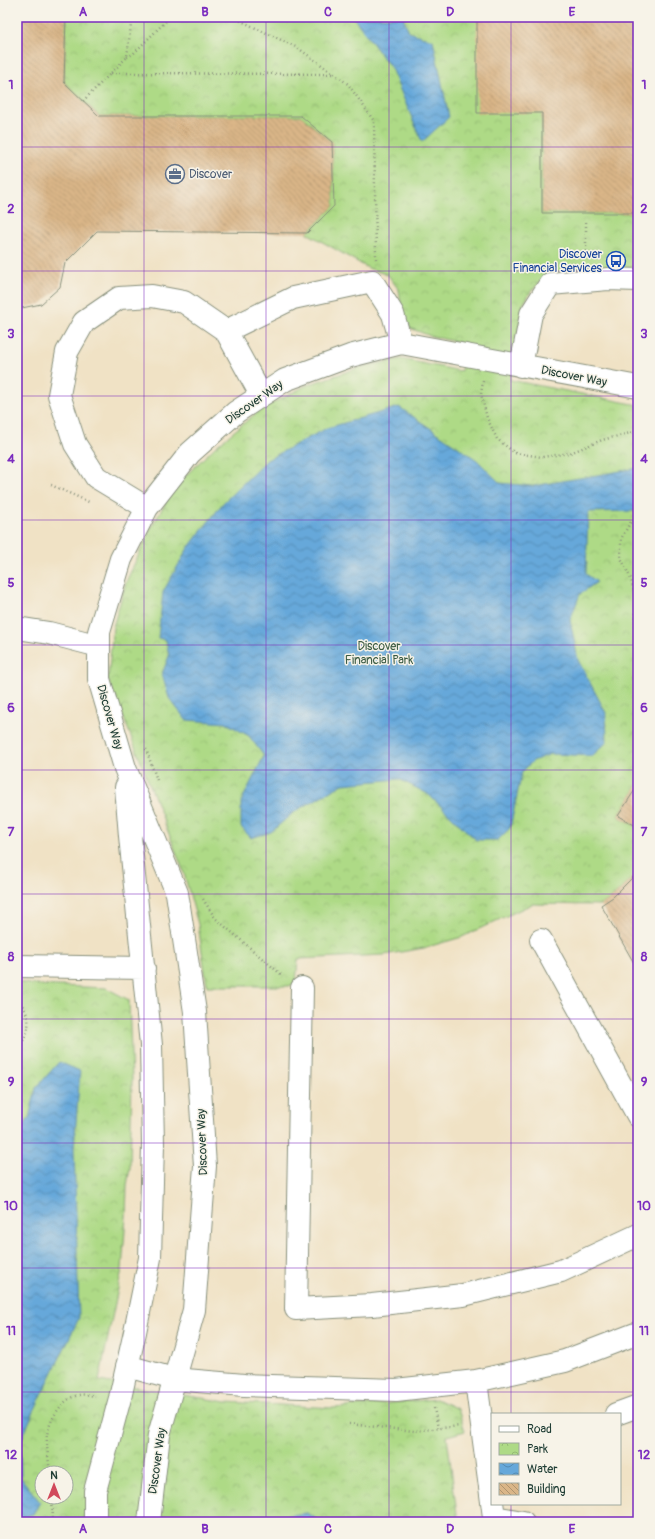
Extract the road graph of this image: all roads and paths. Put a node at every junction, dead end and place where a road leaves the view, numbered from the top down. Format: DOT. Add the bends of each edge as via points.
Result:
graph roads {
  1 [pos="132,17"];
  2 [pos="170,17"];
  3 [pos="233,17"];
  4 [pos="127,57"];
  5 [pos="111,73"];
  6 [pos="334,74"];
  7 [pos="83,101"];
  8 [pos="586,222"];
  9 [pos="376,264"];
  10 [pos="586,264"];
  11 [pos="638,280"];
  12 [pos="226,331"];
  13 [pos="401,344"];
  14 [pos="521,366"];
  15 [pos="484,374"];
  16 [pos="638,387"];
  17 [pos="261,395"];
  18 [pos="638,431"];
  19 [pos="51,485"];
  20 [pos="95,505"];
  21 [pos="147,508"];
  22 [pos="638,519"];
  23 [pos="17,628"];
  24 [pos="99,646"];
  25 [pos="638,675"];
  26 [pos="144,744"];
  27 [pos="125,768"];
  28 [pos="160,787"];
  29 [pos="200,893"];
  30 [pos="541,940"];
  31 [pos="17,966"];
  32 [pos="144,968"];
  33 [pos="295,984"];
  34 [pos="17,1000"];
  35 [pos="17,1051"];
  36 [pos="638,1116"];
  37 [pos="638,1235"];
  38 [pos="638,1333"];
  39 [pos="127,1366"];
  40 [pos="174,1379"];
  41 [pos="476,1381"];
  42 [pos="95,1396"];
  43 [pos="638,1406"];
  44 [pos="434,1407"];
  45 [pos="619,1413"];
  46 [pos="349,1424"];
  47 [pos="464,1426"];
  48 [pos="438,1428"];
  49 [pos="488,1449"];
  50 [pos="49,1465"];
  51 [pos="491,1483"];
  52 [pos="52,1505"];
  53 [pos="493,1505"];
  54 [pos="52,1522"];
  55 [pos="95,1522"];
  56 [pos="149,1522"];
  57 [pos="524,1522"];
  1 -- 4 [label="path"];
  2 -- 4 [label="path"];
  3 -- 6 [label="path" via="298,48"];
  4 -- 5 [label="path"];
  5 -- 6 [label="path"];
  5 -- 7 [label="path"];
  6 -- 9 [label="path" via="348,84 374,121"];
  8 -- 10 [label="path"];
  11 -- 14 [label="street" via="608,279 550,284 531,314"];
  12 -- 13 [label="street" via="293,298 372,281 392,314"];
  12 -- 17 [label="street"];
  12 -- 21 [label="street" via="184,302 152,296 119,298 84,322 67,352 59,395 75,444 96,477"];
  13 -- 14 [label="street, Discover Way"];
  13 -- 17 [label="street, Discover Way" via="350,356 292,377"];
  14 -- 16 [label="street, Discover Way"];
  15 -- 18 [label="path" via="481,394 487,418 497,439 515,453 542,457 570,452 602,440"];
  17 -- 21 [label="street, Discover Way" via="236,412 190,453"];
  19 -- 20 [label="path"];
  21 -- 24 [label="street, Discover Way" via="121,559 99,632"];
  22 -- 25 [label="path" via="630,523 621,539 621,558 631,579 636,600 635,674"];
  23 -- 24 [label="street" via="50,633"];
  24 -- 27 [label="street, Discover Way" via="99,680"];
  26 -- 28 [label="path"];
  27 -- 32 [label="street, Discover Way"];
  27 -- 40 [label="street, Discover Way" via="178,893 195,1012 205,1166 194,1310"];
  29 -- 33 [label="path" via="215,918"];
  30 -- 36 [label="street"];
  31 -- 32 [label="street"];
  32 -- 39 [label="street, Discover Way" via="151,1044 153,1144 150,1258"];
  33 -- 37 [label="street" via="296,1309 372,1305 463,1295 561,1271"];
  34 -- 35 [label="path" via="28,1017 28,1031"];
  38 -- 41 [label="street" via="565,1361"];
  39 -- 40 [label="street"];
  39 -- 55 [label="street, Discover Way" via="95,1491"];
  40 -- 41 [label="street" via="244,1385 396,1390"];
  40 -- 56 [label="street, Discover Way" via="159,1435"];
  41 -- 49 [label="street"];
  42 -- 50 [label="path" via="81,1394 72,1397 61,1406 53,1418 47,1436"];
  43 -- 45 [label="street"];
  44 -- 48 [label="path"];
  46 -- 48 [label="path" via="414,1431"];
  47 -- 48 [label="path"];
  49 -- 51 [label="street"];
  52 -- 54 [label="path"];
  53 -- 57 [label="street" via="494,1517"];
}
